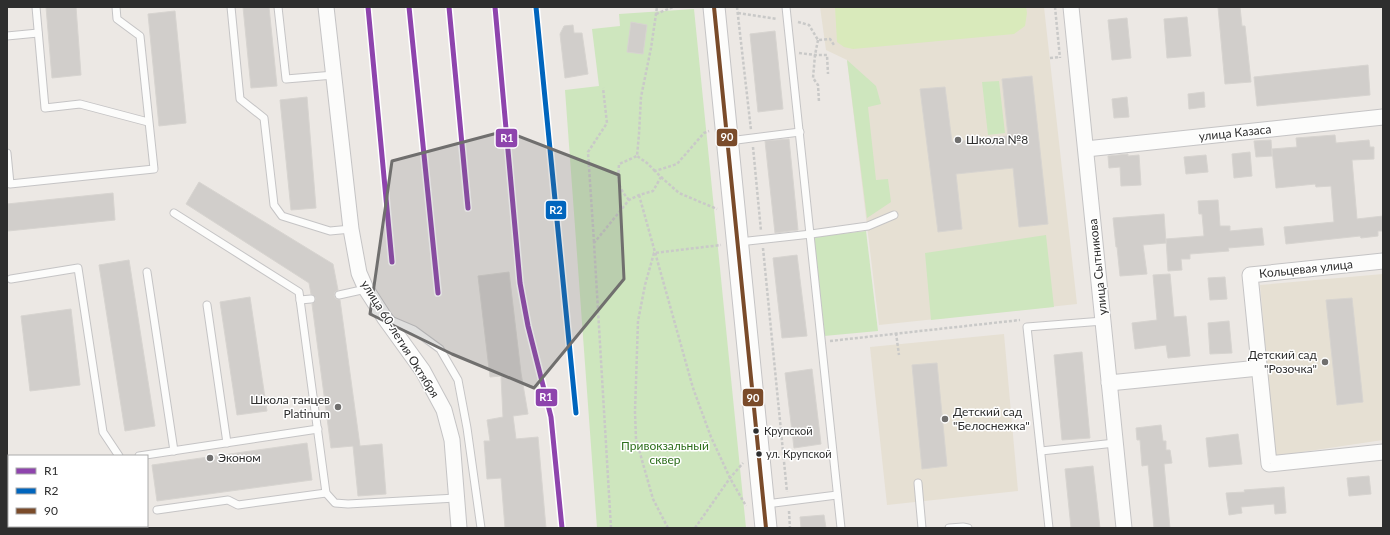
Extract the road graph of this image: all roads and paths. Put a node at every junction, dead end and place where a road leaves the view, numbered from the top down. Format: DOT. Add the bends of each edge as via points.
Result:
graph roads {
  1 [pos="36,7"];
  2 [pos="116,7"];
  3 [pos="231,7"];
  4 [pos="278,7"];
  5 [pos="326,7"];
  6 [pos="657,7"];
  7 [pos="673,7"];
  8 [pos="714,7"];
  9 [pos="737,7"];
  10 [pos="786,7"];
  11 [pos="1071,7"];
  12 [pos="656,14"];
  13 [pos="38,33"];
  14 [pos="7,36"];
  15 [pos="818,40"];
  16 [pos="791,52"];
  17 [pos="815,55"];
  18 [pos="1060,57"];
  19 [pos="1050,58"];
  20 [pos="828,74"];
  21 [pos="334,75"];
  22 [pos="603,88"];
  23 [pos="819,102"];
  24 [pos="1383,117"];
  25 [pos="148,122"];
  26 [pos="800,132"];
  27 [pos="718,136"];
  28 [pos="752,138"];
  29 [pos="1086,149"];
  30 [pos="7,153"];
  31 [pos="637,156"];
  32 [pos="655,171"];
  33 [pos="661,177"];
  34 [pos="639,195"];
  35 [pos="629,200"];
  36 [pos="718,209"];
  37 [pos="174,213"];
  38 [pos="894,216"];
  39 [pos="351,230"];
  40 [pos="810,234"];
  41 [pos="762,240"];
  42 [pos="594,243"];
  43 [pos="729,244"];
  44 [pos="654,253"];
  45 [pos="1383,260"];
  46 [pos="147,272"];
  47 [pos="11,279"];
  48 [pos="366,290"];
  49 [pos="339,295"];
  50 [pos="311,299"];
  51 [pos="300,300"];
  52 [pos="207,305"];
  53 [pos="384,317"];
  54 [pos="1026,319"];
  55 [pos="1103,321"];
  56 [pos="896,333"];
  57 [pos="822,342"];
  58 [pos="899,355"];
  59 [pos="1259,368"];
  60 [pos="1110,383"];
  61 [pos="318,429"];
  62 [pos="227,443"];
  63 [pos="1115,443"];
  64 [pos="174,451"];
  65 [pos="1041,451"];
  66 [pos="1383,452"];
  67 [pos="118,455"];
  68 [pos="146,455"];
  69 [pos="744,461"];
  70 [pos="730,478"];
  71 [pos="918,483"];
  72 [pos="326,493"];
  73 [pos="837,495"];
  74 [pos="456,498"];
  75 [pos="788,502"];
  76 [pos="756,506"];
  77 [pos="157,510"];
  78 [pos="459,528"];
  79 [pos="481,528"];
  80 [pos="611,528"];
  81 [pos="668,528"];
  82 [pos="694,528"];
  83 [pos="766,528"];
  84 [pos="790,528"];
  85 [pos="841,528"];
  86 [pos="922,528"];
  87 [pos="949,528"];
  88 [pos="968,528"];
  89 [pos="1049,528"];
  90 [pos="1124,528"];
  1 -- 13 [label="lane"];
  2 -- 25 [label="lane" via="118,19 140,36"];
  3 -- 39 [label="lane" via="240,99 264,118 274,205 282,216 330,231"];
  4 -- 21 [label="lane" via="286,79"];
  5 -- 21 [label="street, улица 60-летия Октября"];
  6 -- 12 [label="path"];
  7 -- 12 [label="path"];
  8 -- 27 [label="main road"];
  9 -- 28 [label="path"];
  10 -- 16 [label="lane"];
  11 -- 29 [label="street, улица Сытникова"];
  12 -- 31 [label="path" via="641,97"];
  13 -- 14 [label="lane"];
  13 -- 25 [label="lane" via="45,108 80,104"];
  15 -- 17 [label="path"];
  16 -- 17 [label="path"];
  16 -- 26 [label="lane"];
  17 -- 20 [label="path" via="827,55"];
  17 -- 23 [label="path" via="813,78 818,85"];
  18 -- 19 [label="path"];
  21 -- 39 [label="street, улица 60-летия Октября"];
  22 -- 42 [label="path" via="607,123 588,152"];
  24 -- 29 [label="street, улица Казаса"];
  25 -- 30 [label="lane" via="154,169 10,184"];
  26 -- 28 [label="lane"];
  26 -- 40 [label="lane"];
  27 -- 28 [label="lane"];
  27 -- 32 [label="path" via="704,133 677,164"];
  27 -- 43 [label="main road"];
  28 -- 41 [label="path"];
  29 -- 55 [label="street, улица Сытникова"];
  31 -- 32 [label="path"];
  31 -- 35 [label="path" via="619,164 618,180 621,190"];
  32 -- 33 [label="path"];
  33 -- 34 [label="path" via="653,191"];
  33 -- 36 [label="path" via="679,193"];
  34 -- 35 [label="path"];
  34 -- 44 [label="path"];
  35 -- 42 [label="path"];
  37 -- 51 [label="lane" via="299,292"];
  38 -- 40 [label="lane" via="868,226"];
  39 -- 48 [label="street, улица 60-летия Октября" via="359,273"];
  40 -- 41 [label="lane"];
  40 -- 57 [label="lane"];
  41 -- 43 [label="lane"];
  41 -- 75 [label="path"];
  42 -- 80 [label="path"];
  43 -- 44 [label="path"];
  43 -- 76 [label="main road"];
  44 -- 70 [label="path" via="693,388"];
  44 -- 81 [label="path" via="638,321 636,439 653,500"];
  45 -- 59 [label="street, Кольцевая улица" via="1250,275"];
  46 -- 64 [label="lane"];
  47 -- 67 [label="lane" via="78,268 103,432"];
  48 -- 49 [label="lane"];
  48 -- 53 [label="street, улица 60-летия Октября"];
  50 -- 51 [label="lane"];
  51 -- 61 [label="lane"];
  52 -- 62 [label="lane"];
  53 -- 74 [label="street, улица 60-летия Октября" via="423,371 444,410 452,440"];
  53 -- 79 [label="lane" via="414,330 440,349 458,380"];
  54 -- 56 [label="path"];
  55 -- 60 [label="street, улица Сытникова"];
  55 -- 65 [label="lane" via="1027,327"];
  56 -- 57 [label="path"];
  56 -- 58 [label="path"];
  57 -- 73 [label="lane"];
  59 -- 60 [label="street"];
  59 -- 66 [label="street, Кольцевая улица" via="1270,464"];
  60 -- 63 [label="street, улица Сытникова"];
  61 -- 62 [label="lane"];
  61 -- 72 [label="lane"];
  62 -- 64 [label="lane"];
  63 -- 65 [label="lane"];
  63 -- 90 [label="street, улица Сытникова"];
  64 -- 68 [label="lane"];
  65 -- 89 [label="lane"];
  69 -- 70 [label="path"];
  70 -- 76 [label="path"];
  70 -- 82 [label="path"];
  71 -- 86 [label="lane"];
  72 -- 74 [label="lane" via="335,503 348,504"];
  72 -- 77 [label="lane" via="238,505 228,500"];
  73 -- 75 [label="lane"];
  73 -- 85 [label="lane"];
  74 -- 78 [label="street, улица 60-летия Октября"];
  75 -- 76 [label="lane"];
  75 -- 84 [label="path"];
  76 -- 83 [label="main road"];
  87 -- 88 [label="lane"];
}
